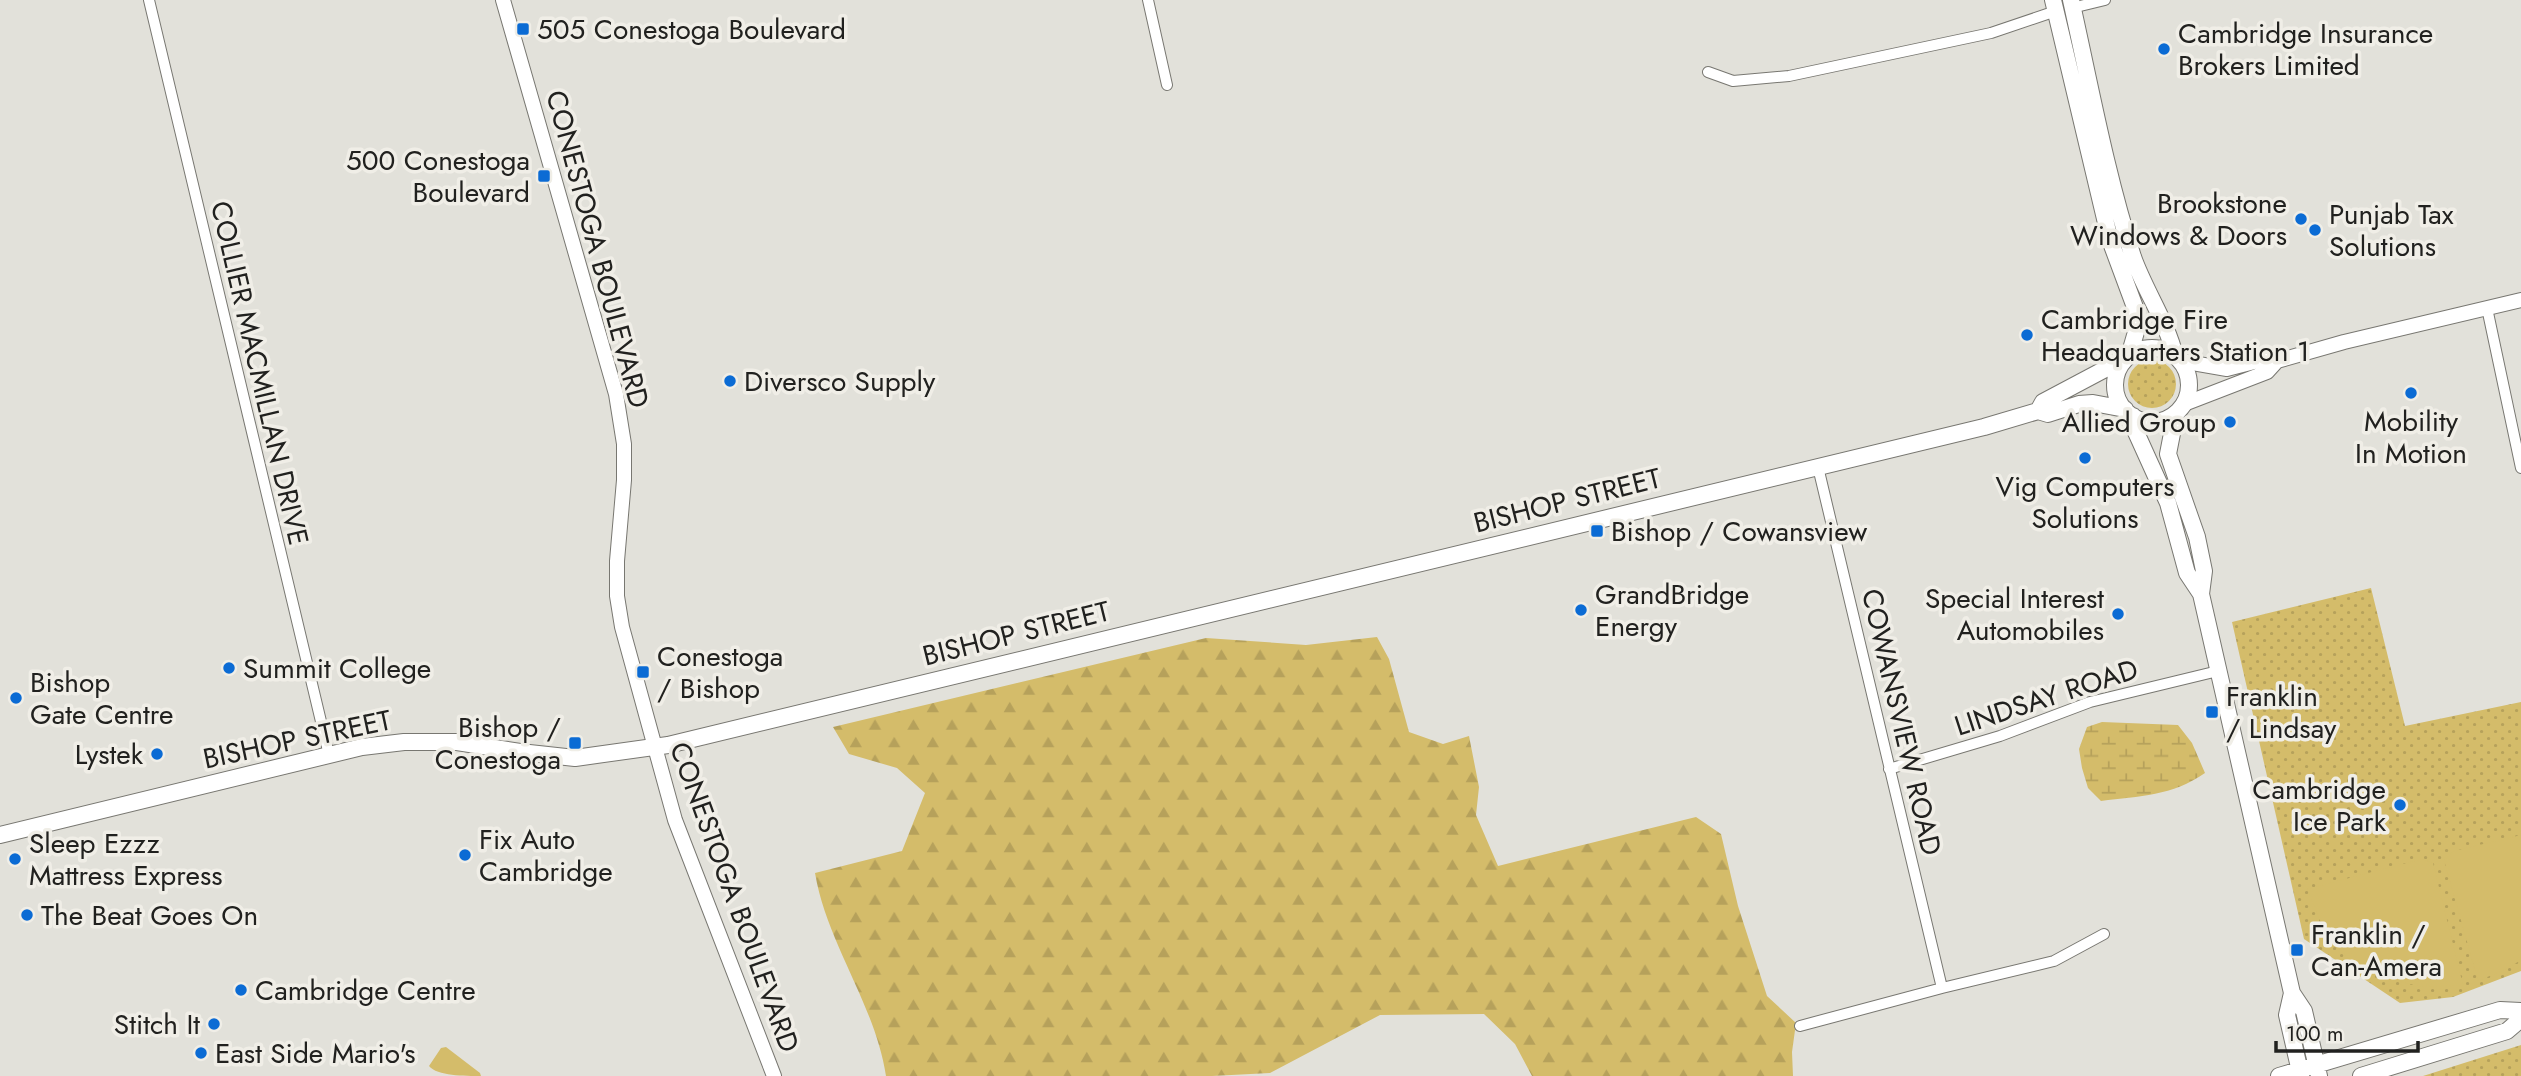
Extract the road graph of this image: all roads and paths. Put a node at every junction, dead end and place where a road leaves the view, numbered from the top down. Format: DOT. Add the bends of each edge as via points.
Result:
graph roads {
  1 [pos="149,0"];
  2 [pos="503,0"];
  3 [pos="1148,0"];
  4 [pos="2105,0"];
  5 [pos="2071,4"];
  6 [pos="2054,6"];
  7 [pos="1708,72"];
  8 [pos="1167,85"];
  9 [pos="2521,300"];
  10 [pos="2487,307"];
  11 [pos="2126,359"];
  12 [pos="2178,359"];
  13 [pos="2277,361"];
  14 [pos="2180,409"];
  15 [pos="2038,411"];
  16 [pos="2129,413"];
  17 [pos="1818,467"];
  18 [pos="2521,468"];
  19 [pos="2201,594"];
  20 [pos="2218,671"];
  21 [pos="654,747"];
  22 [pos="329,755"];
  23 [pos="1889,769"];
  24 [pos="0,835"];
  25 [pos="2104,934"];
  26 [pos="1942,988"];
  27 [pos="2292,993"];
  28 [pos="2521,1012"];
  29 [pos="2521,1018"];
  30 [pos="1800,1026"];
  31 [pos="2318,1071"];
  32 [pos="2300,1073"];
  33 [pos="774,1076"];
  34 [pos="2279,1076"];
  35 [pos="2361,1076"];
  1 -- 22 [label="street, COLLIER MACMILLAN DRIVE"];
  2 -- 21 [label="street, CONESTOGA BOULEVARD" via="617,394 624,443 617,596"];
  3 -- 8 [label="street"];
  4 -- 5 [label="street"];
  5 -- 12 [label="main road" via="2130,246"];
  6 -- 7 [label="street" via="1991,33 1789,76 1733,81"];
  6 -- 11 [label="main road" via="2110,240 2136,310 2136,332"];
  9 -- 10 [label="street"];
  10 -- 13 [label="street"];
  10 -- 18 [label="street"];
  11 -- 12 [label="main road" via="2152,348"];
  11 -- 15 [label="main road, BISHOP STREET" via="2043,402"];
  11 -- 16 [label="main road" via="2115,386"];
  12 -- 13 [label="street" via="2227,369"];
  12 -- 14 [label="main road" via="2188,375 2189,390"];
  13 -- 14 [label="street" via="2267,372"];
  14 -- 16 [label="main road" via="2155,422"];
  14 -- 19 [label="main road" via="2168,454 2197,537 2204,571"];
  15 -- 16 [label="main road, BISHOP STREET" via="2048,414 2089,402"];
  15 -- 17 [label="main road, BISHOP STREET"];
  16 -- 19 [label="main road" via="2168,503 2187,573"];
  17 -- 21 [label="main road, BISHOP STREET"];
  17 -- 23 [label="street, COWANSVIEW ROAD"];
  19 -- 20 [label="main road"];
  20 -- 23 [label="street, LINDSAY ROAD" via="2090,702 2000,736"];
  20 -- 27 [label="main road"];
  21 -- 22 [label="main road, BISHOP STREET" via="575,758 433,741 375,745"];
  21 -- 33 [label="street, CONESTOGA BOULEVARD" via="675,820"];
  22 -- 24 [label="main road, BISHOP STREET"];
  23 -- 26 [label="street, COWANSVIEW ROAD"];
  25 -- 26 [label="street" via="2054,961"];
  26 -- 30 [label="street"];
  27 -- 31 [label="main road" via="2304,1011"];
  27 -- 32 [label="main road" via="2287,1015"];
  28 -- 31 [label="main road" via="2500,1010"];
  29 -- 35 [label="main road" via="2507,1031"];
  31 -- 32 [label="main road"];
  32 -- 34 [label="main road"];
}
